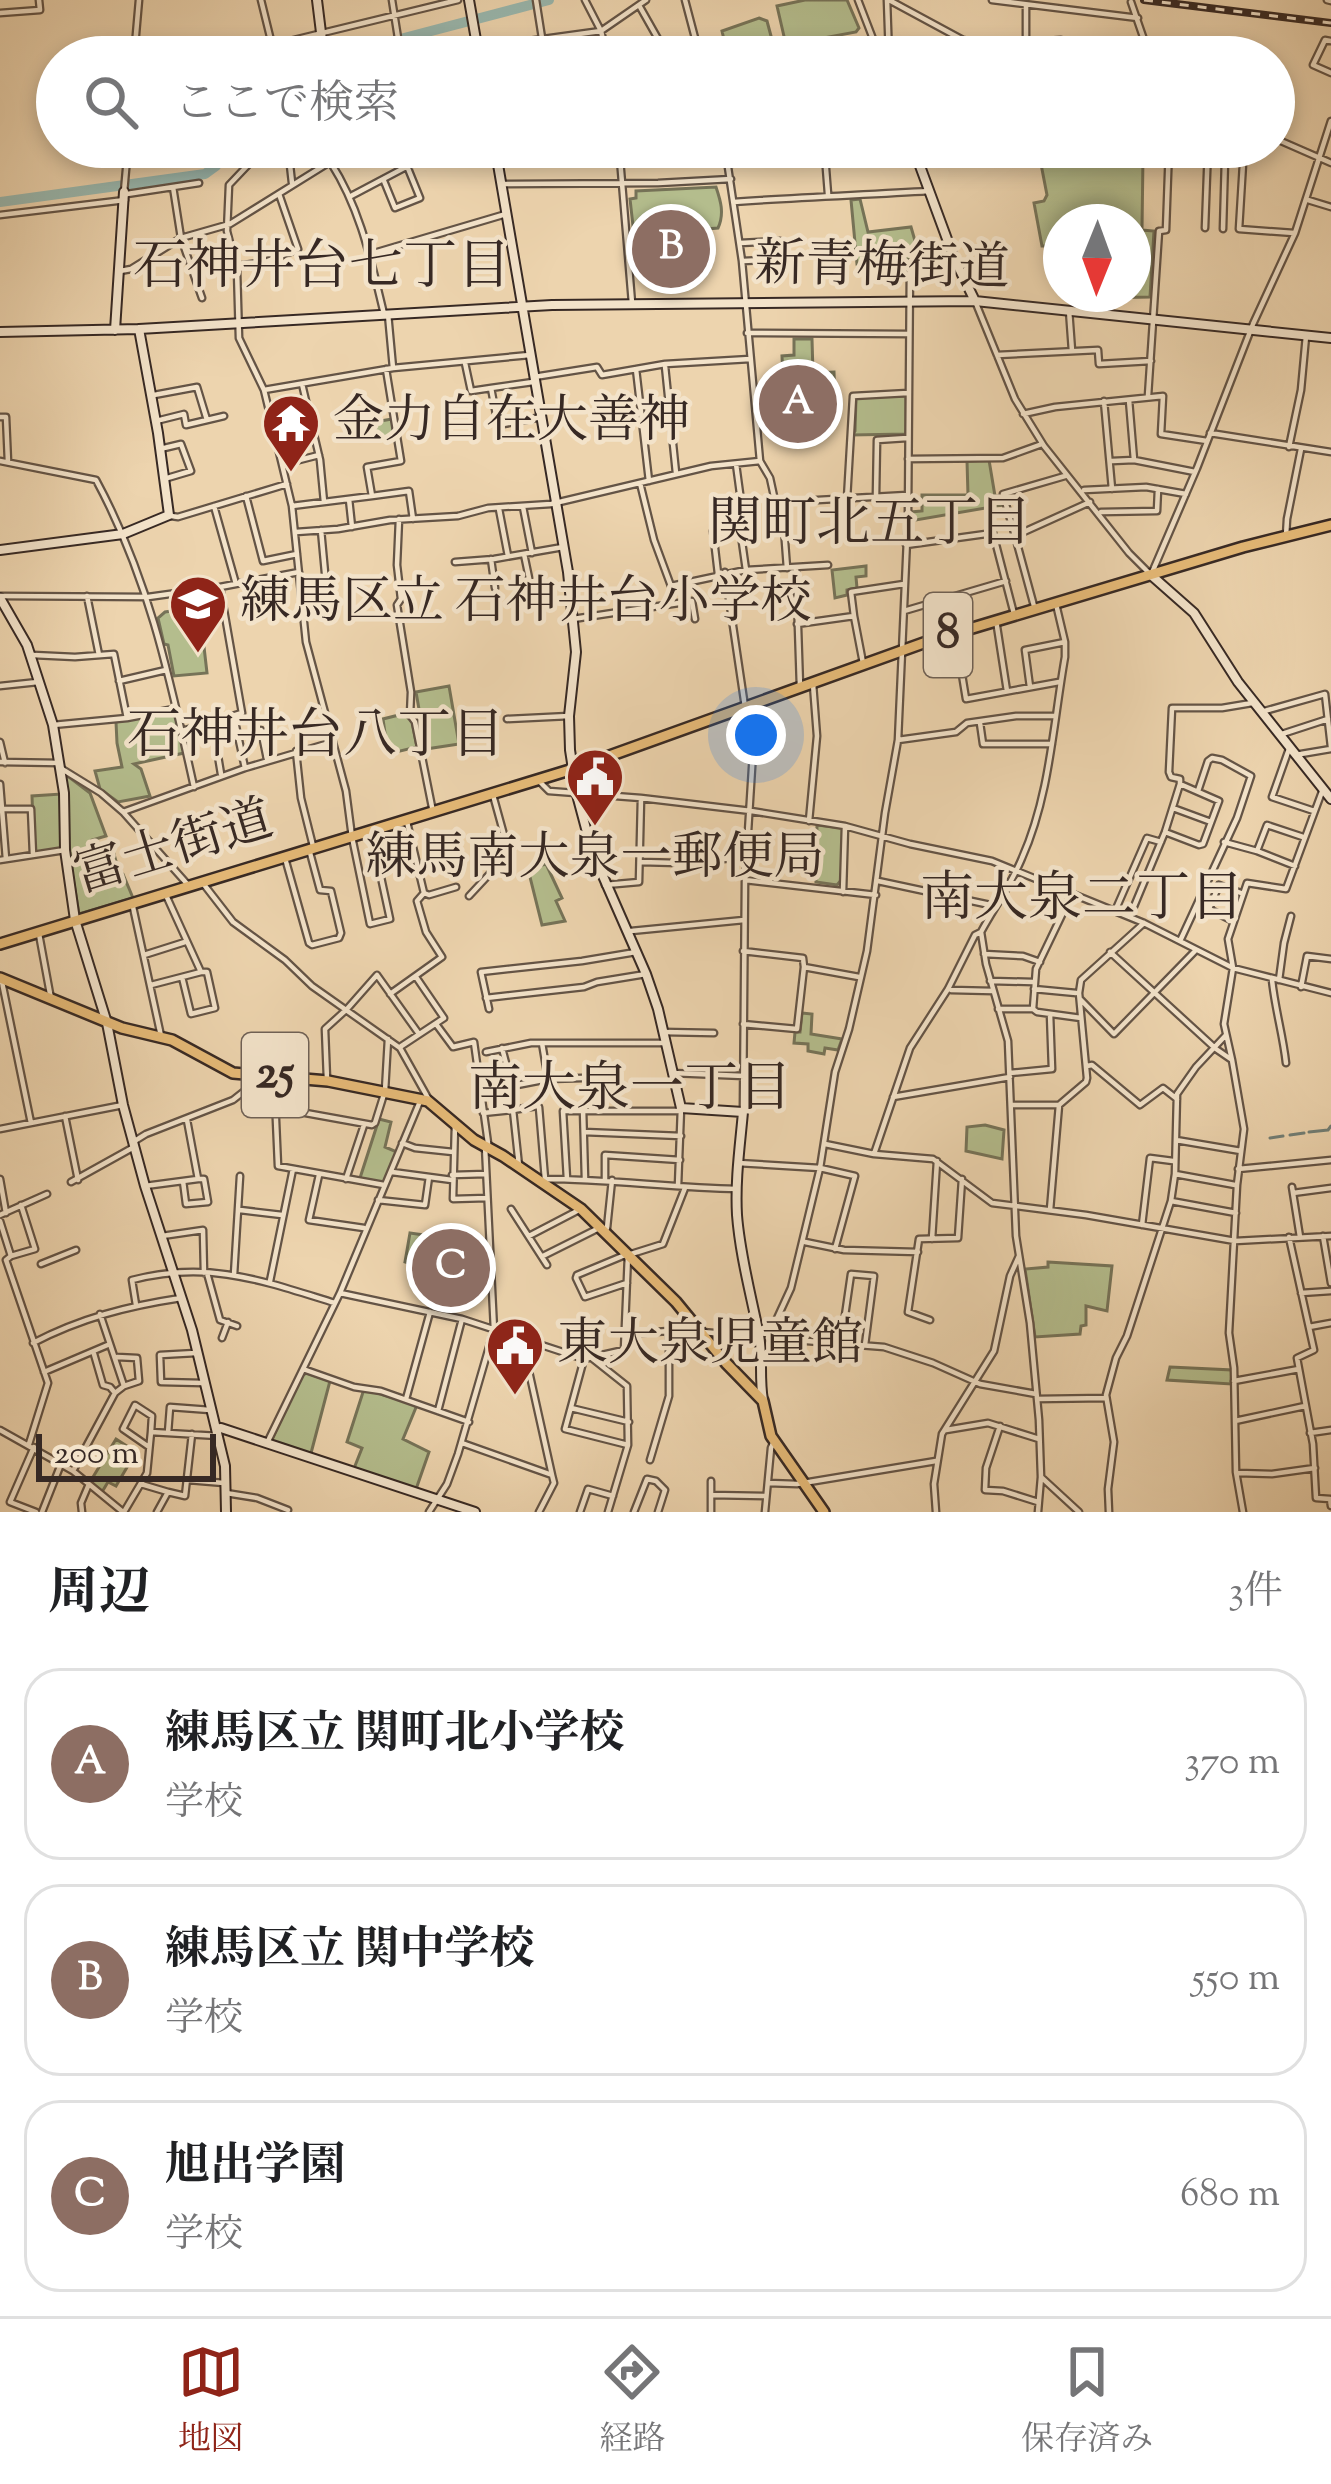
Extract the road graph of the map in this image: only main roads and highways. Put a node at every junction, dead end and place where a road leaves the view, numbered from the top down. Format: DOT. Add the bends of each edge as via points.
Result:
graph roads {
  1 [pos="1331,525"];
  2 [pos="0,944"];
  3 [pos="0,978"];
  4 [pos="824,1512"];
  1 -- 2 [label="main road, 富士街道 / 8" via="955,632 573,770"];
  3 -- 4 [label="main road, 25" via="107,1023 161,1036 233,1073 424,1100 581,1209 702,1331 764,1401 774,1441"];
}
